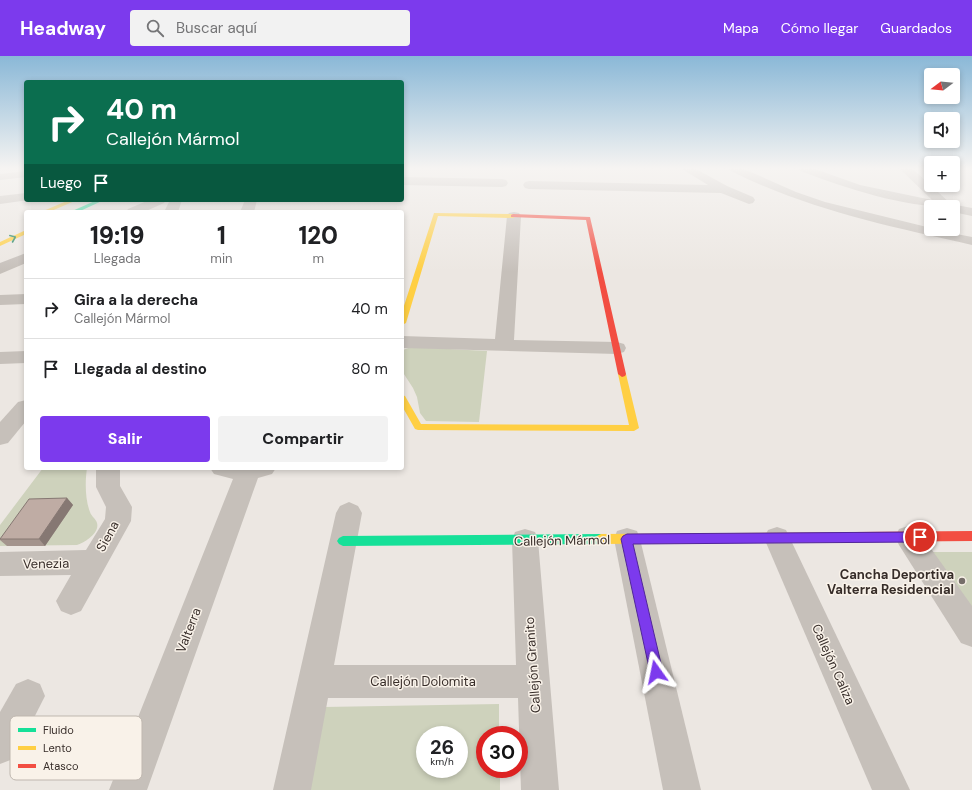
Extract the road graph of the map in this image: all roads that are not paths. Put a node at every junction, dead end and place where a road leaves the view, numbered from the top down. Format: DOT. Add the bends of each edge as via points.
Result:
graph roads {
  1 [pos="66,203"];
  2 [pos="93,203"];
  3 [pos="153,203"];
  4 [pos="813,203"];
  5 [pos="960,209"];
  6 [pos="49,210"];
  7 [pos="78,210"];
  8 [pos="138,210"];
  9 [pos="972,212"];
  10 [pos="514,216"];
  11 [pos="24,233"];
  12 [pos="972,241"];
  13 [pos="0,244"];
  14 [pos="24,259"];
  15 [pos="0,270"];
  16 [pos="24,299"];
  17 [pos="0,300"];
  18 [pos="404,317"];
  19 [pos="404,342"];
  20 [pos="504,345"];
  21 [pos="616,348"];
  22 [pos="24,357"];
  23 [pos="0,358"];
  24 [pos="404,402"];
  25 [pos="24,409"];
  26 [pos="0,437"];
  27 [pos="108,470"];
  28 [pos="245,470"];
  29 [pos="346,527"];
  30 [pos="972,536"];
  31 [pos="908,537"];
  32 [pos="777,538"];
  33 [pos="627,539"];
  34 [pos="525,540"];
  35 [pos="92,562"];
  36 [pos="0,564"];
  37 [pos="71,601"];
  38 [pos="972,632"];
  39 [pos="533,681"];
  40 [pos="314,682"];
  41 [pos="28,696"];
  42 [pos="17,716"];
  43 [pos="10,728"];
  44 [pos="1,744"];
  45 [pos="142,752"];
  46 [pos="132,780"];
  47 [pos="128,790"];
  48 [pos="292,790"];
  49 [pos="540,790"];
  50 [pos="682,790"];
  51 [pos="891,790"];
  1 -- 6 [label="street"];
  2 -- 7 [label="street"];
  3 -- 8 [label="street"];
  4 -- 12 [label="street"];
  5 -- 9 [label="street"];
  10 -- 18 [label="street" via="436,214"];
  10 -- 20 [label="street"];
  10 -- 21 [label="street" via="588,218"];
  13 -- 11 [label="street, one-way"];
  14 -- 15 [label="street"];
  16 -- 17 [label="street"];
  19 -- 20 [label="street"];
  20 -- 21 [label="street"];
  21 -- 24 [label="street" via="634,428 418,427"];
  22 -- 23 [label="street"];
  25 -- 26 [label="street"];
  27 -- 35 [label="street, Siena" via="108,487 119,507 118,521"];
  28 -- 45 [label="street, Valterra"];
  29 -- 34 [label="street, Callejón Mármol"];
  29 -- 40 [label="street, Callejón Mármol"];
  30 -- 31 [label="street, Callejón Mármol"];
  31 -- 32 [label="street, Callejón Mármol"];
  31 -- 38 [label="street"];
  32 -- 33 [label="street, Callejón Mármol"];
  32 -- 51 [label="street, Callejón Caliza"];
  33 -- 34 [label="street, Callejón Mármol"];
  33 -- 50 [label="street"];
  34 -- 39 [label="street, Callejón Granito"];
  35 -- 36 [label="street, Venezia"];
  35 -- 37 [label="street, Siena"];
  39 -- 40 [label="street, Callejón Dolomita"];
  39 -- 49 [label="street, Callejón Granito"];
  40 -- 48 [label="street, Callejón Mármol"];
  41 -- 42 [label="street"];
  43 -- 44 [label="street"];
  46 -- 47 [label="street, Valterra"];
}
